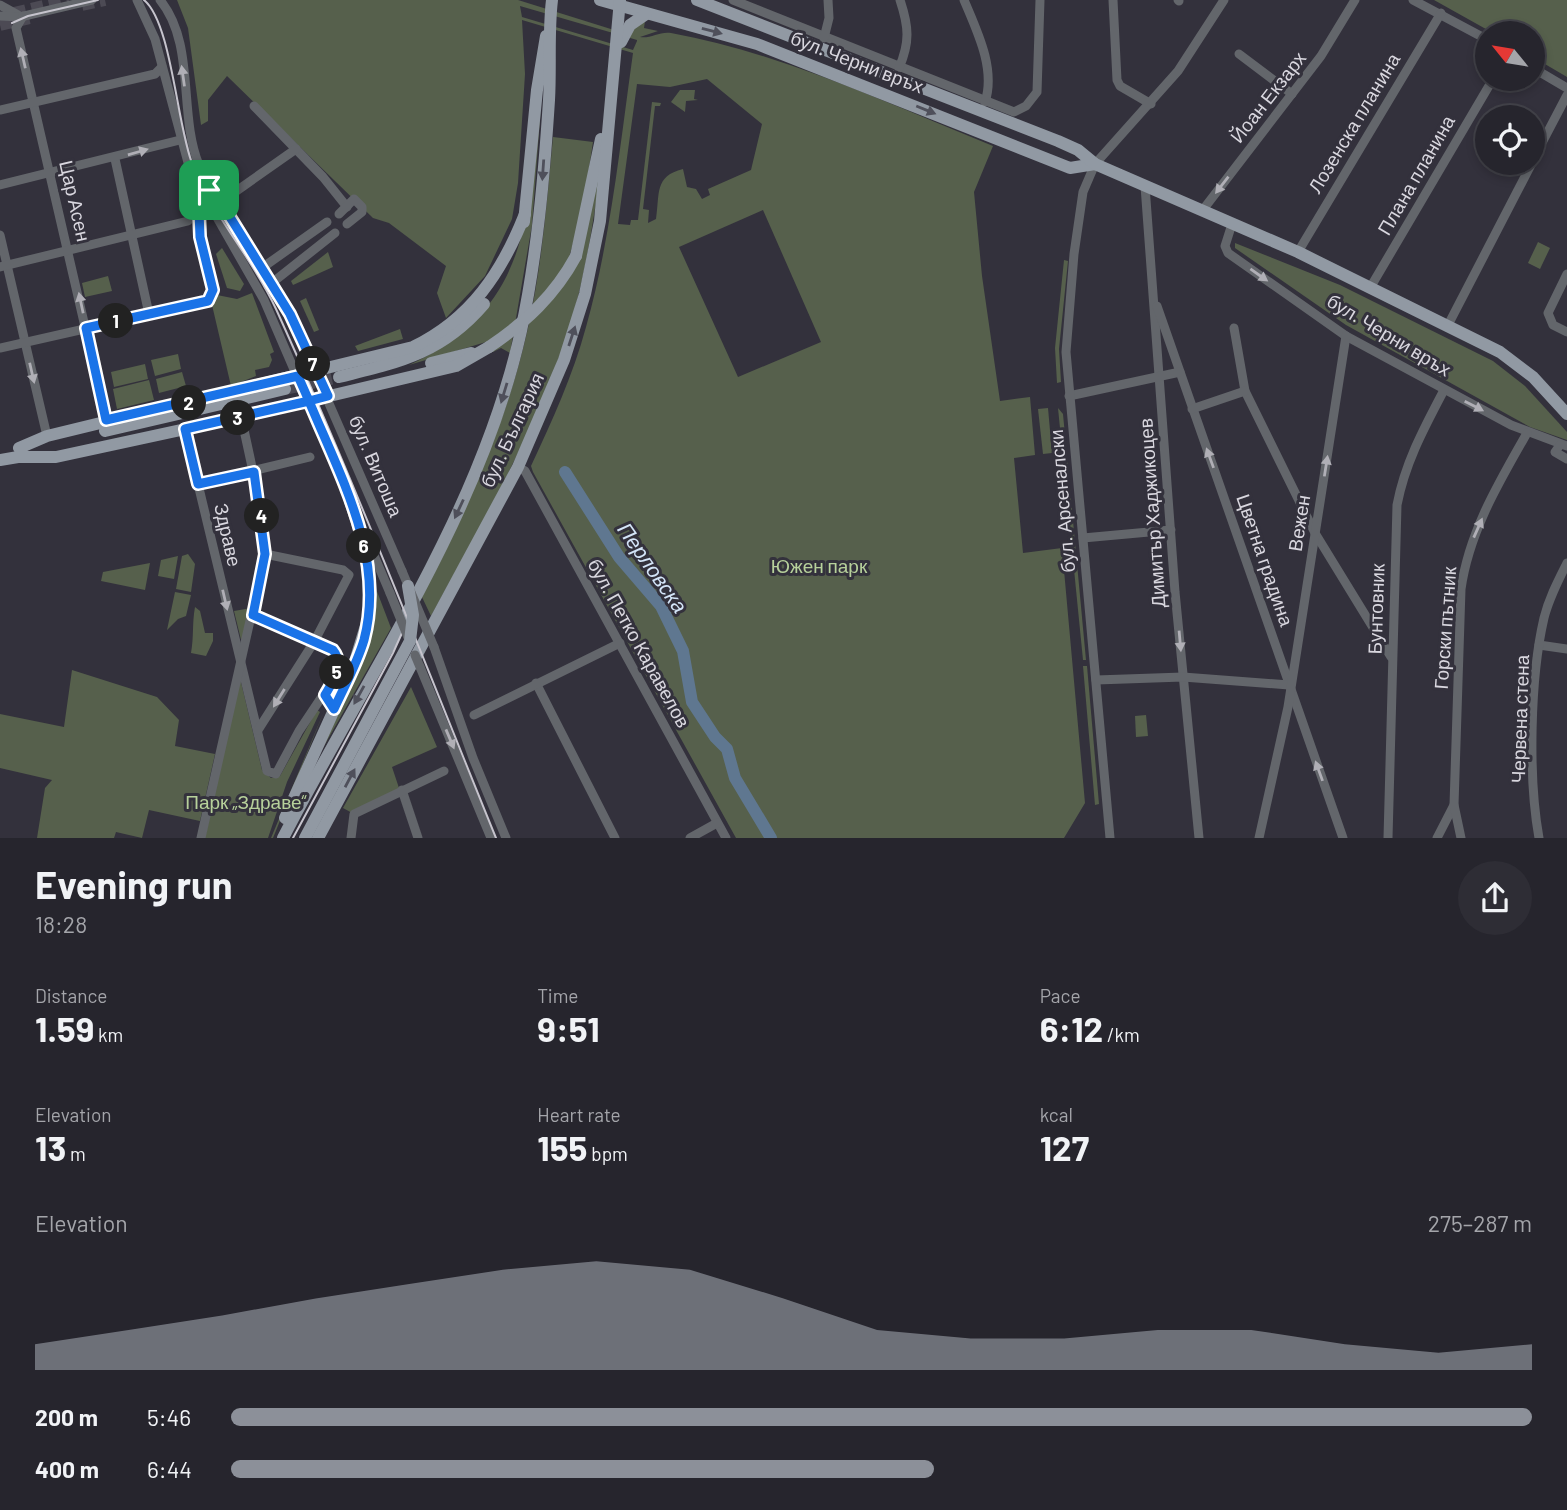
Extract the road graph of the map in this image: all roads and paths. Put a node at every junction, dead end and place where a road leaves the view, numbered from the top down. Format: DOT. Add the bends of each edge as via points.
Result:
graph roads {
  1 [pos="92,0"];
  2 [pos="137,0"];
  3 [pos="160,0"];
  4 [pos="552,0"];
  5 [pos="600,0"];
  6 [pos="697,0"];
  7 [pos="733,0"];
  8 [pos="828,0"];
  9 [pos="900,0"];
  10 [pos="964,0"];
  11 [pos="1040,0"];
  12 [pos="1113,0"];
  13 [pos="1224,0"];
  14 [pos="1356,0"];
  15 [pos="1413,0"];
  16 [pos="620,4"];
  17 [pos="0,5"];
  18 [pos="1441,13"];
  19 [pos="646,14"];
  20 [pos="0,16"];
  21 [pos="23,16"];
  22 [pos="549,29"];
  23 [pos="1475,33"];
  24 [pos="824,38"];
  25 [pos="617,52"];
  26 [pos="1239,54"];
  27 [pos="162,66"];
  28 [pos="899,68"];
  29 [pos="1545,75"];
  30 [pos="1567,88"];
  31 [pos="1486,91"];
  32 [pos="1292,94"];
  33 [pos="1567,95"];
  34 [pos="33,102"];
  35 [pos="985,102"];
  36 [pos="1151,104"];
  37 [pos="254,106"];
  38 [pos="0,110"];
  39 [pos="608,115"];
  40 [pos="1545,137"];
  41 [pos="180,140"];
  42 [pos="296,149"];
  43 [pos="115,159"];
  44 [pos="1095,164"];
  45 [pos="50,173"];
  46 [pos="1525,175"];
  47 [pos="0,185"];
  48 [pos="1145,186"];
  49 [pos="212,188"];
  50 [pos="235,192"];
  51 [pos="203,195"];
  52 [pos="347,207"];
  53 [pos="1202,211"];
  54 [pos="339,214"];
  55 [pos="525,214"];
  56 [pos="188,221"];
  57 [pos="327,222"];
  58 [pos="347,224"];
  59 [pos="1233,224"];
  60 [pos="335,233"];
  61 [pos="0,234"];
  62 [pos="132,236"];
  63 [pos="69,251"];
  64 [pos="1298,252"];
  65 [pos="4,266"];
  66 [pos="261,268"];
  67 [pos="1567,274"];
  68 [pos="256,282"];
  69 [pos="272,285"];
  70 [pos="1370,288"];
  71 [pos="1153,295"];
  72 [pos="149,314"];
  73 [pos="1447,327"];
  74 [pos="86,328"];
  75 [pos="1234,328"];
  76 [pos="1567,332"];
  77 [pos="1346,336"];
  78 [pos="24,342"];
  79 [pos="489,346"];
  80 [pos="0,348"];
  81 [pos="316,372"];
  82 [pos="1180,372"];
  83 [pos="298,376"];
  84 [pos="1160,377"];
  85 [pos="1444,390"];
  86 [pos="1245,391"];
  87 [pos="287,393"];
  88 [pos="328,396"];
  89 [pos="1069,396"];
  90 [pos="309,401"];
  91 [pos="1192,409"];
  92 [pos="1567,414"];
  93 [pos="107,422"];
  94 [pos="185,429"];
  95 [pos="244,430"];
  96 [pos="1527,433"];
  97 [pos="47,436"];
  98 [pos="1564,445"];
  99 [pos="0,452"];
  100 [pos="18,452"];
  101 [pos="310,457"];
  102 [pos="0,460"];
  103 [pos="1567,460"];
  104 [pos="518,467"];
  105 [pos="254,472"];
  106 [pos="198,484"];
  107 [pos="351,501"];
  108 [pos="1171,530"];
  109 [pos="1315,533"];
  110 [pos="1083,538"];
  111 [pos="265,554"];
  112 [pos="1567,563"];
  113 [pos="408,586"];
  114 [pos="253,615"];
  115 [pos="410,641"];
  116 [pos="314,642"];
  117 [pos="620,643"];
  118 [pos="1539,645"];
  119 [pos="1567,649"];
  120 [pos="1391,657"];
  121 [pos="240,665"];
  122 [pos="1183,677"];
  123 [pos="1096,680"];
  124 [pos="536,683"];
  125 [pos="1289,685"];
  126 [pos="325,695"];
  127 [pos="334,709"];
  128 [pos="474,715"];
  129 [pos="258,730"];
  130 [pos="444,771"];
  131 [pos="402,790"];
  132 [pos="1454,805"];
  133 [pos="717,823"];
  134 [pos="201,838"];
  135 [pos="281,838"];
  136 [pos="305,838"];
  137 [pos="318,838"];
  138 [pos="351,838"];
  139 [pos="418,838"];
  140 [pos="491,838"];
  141 [pos="506,838"];
  142 [pos="615,838"];
  143 [pos="690,838"];
  144 [pos="726,838"];
  145 [pos="1110,838"];
  146 [pos="1199,838"];
  147 [pos="1259,838"];
  148 [pos="1343,838"];
  149 [pos="1388,838"];
  150 [pos="1437,838"];
  151 [pos="1461,838"];
  152 [pos="1539,838"];
  1 -- 21 [label="street"];
  2 -- 27 [label="street, бул. Витоша"];
  49 -- 3 [label="street, бул. Витоша, one-way" via="193,145 176,29"];
  4 -- 22 [label="main road, бул. България"];
  5 -- 16 [label="main road, бул. Черни връх"];
  6 -- 44 [label="main road, бул. Черни връх" via="1058,141"];
  7 -- 24 [label="street, бул. Черни връх"];
  8 -- 24 [label="street"];
  9 -- 28 [label="street" via="909,24 909,42"];
  10 -- 35 [label="street" via="986,59"];
  11 -- 35 [label="street, бул. Черни връх" via="1037,92 1014,112"];
  12 -- 36 [label="street" via="1117,80"];
  13 -- 36 [label="street"];
  14 -- 32 [label="street, Йоан Екзарх"];
  15 -- 18 [label="street"];
  16 -- 19 [label="main road, бул. Черни връх"];
  16 -- 25 [label="main road, бул. България"];
  17 -- 21 [label="street"];
  18 -- 23 [label="street"];
  18 -- 64 [label="street, Лозенска планина"];
  19 -- 25 [label="main road" via="630,25"];
  19 -- 44 [label="main road, бул. Черни връх, one-way" via="789,55 1068,167"];
  20 -- 21 [label="street"];
  34 -- 21 [label="street, Цар Асен, one-way" via="16,28"];
  22 -- 55 [label="main road" via="541,60"];
  22 -- 135 [label="main road, бул. България, one-way" via="548,102 535,249 520,334 495,424 429,570"];
  24 -- 28 [label="street, бул. Черни връх"];
  25 -- 39 [label="main road, бул. България"];
  26 -- 32 [label="street"];
  27 -- 34 [label="street" via="155,74"];
  27 -- 41 [label="street, бул. Витоша"];
  28 -- 35 [label="street, бул. Черни връх"];
  29 -- 30 [label="street"];
  31 -- 70 [label="street, Плана планина"];
  32 -- 53 [label="street, Йоан Екзарх, one-way"];
  33 -- 40 [label="street"];
  34 -- 38 [label="street"];
  34 -- 45 [label="street, Цар Асен"];
  36 -- 44 [label="street"];
  37 -- 42 [label="street"];
  39 -- 79 [label="main road, bridge" via="576,256 534,313"];
  104 -- 39 [label="main road, бул. България, one-way" via="560,373 588,282 605,180"];
  43 -- 41 [label="street, one-way"];
  41 -- 51 [label="street, бул. Витоша"];
  42 -- 50 [label="street"];
  42 -- 52 [label="street"];
  43 -- 45 [label="street"];
  43 -- 62 [label="street"];
  44 -- 48 [label="main road, бул. Черни връх"];
  44 -- 89 [label="street, бул. Арсеналски" via="1083,192 1074,254 1066,352"];
  45 -- 47 [label="street"];
  45 -- 63 [label="street, Цар Асен"];
  46 -- 73 [label="street"];
  48 -- 53 [label="main road, бул. Черни връх"];
  48 -- 71 [label="street, Димитър Хаджикоцев"];
  49 -- 51 [label="street"];
  49 -- 66 [label="street, бул. Витоша"];
  51 -- 68 [label="street, бул. Витоша"];
  51 -- 72 [label="street" via="200,237 213,290 208,301"];
  52 -- 54 [label="street"];
  52 -- 58 [label="street" via="354,199 362,212"];
  53 -- 59 [label="main road, бул. Черни връх"];
  55 -- 79 [label="main road" via="508,270 467,323 446,340 405,360 341,381"];
  55 -- 81 [label="main road" via="492,281 446,328 397,352"];
  56 -- 62 [label="street"];
  57 -- 66 [label="street"];
  59 -- 64 [label="main road, бул. Черни връх"];
  59 -- 77 [label="street, бул. Черни връх, one-way" via="1225,246 1228,253"];
  60 -- 69 [label="street"];
  61 -- 65 [label="street"];
  62 -- 63 [label="street"];
  62 -- 72 [label="street"];
  63 -- 65 [label="street"];
  74 -- 63 [label="street, Цар Асен, one-way"];
  64 -- 70 [label="main road, бул. Черни връх"];
  65 -- 78 [label="street"];
  66 -- 68 [label="street"];
  66 -- 69 [label="street, бул. Витоша"];
  67 -- 76 [label="street" via="1548,313 1553,325"];
  68 -- 69 [label="street"];
  68 -- 83 [label="street, бул. Витоша"];
  69 -- 81 [label="street, бул. Витоша"];
  70 -- 73 [label="main road, бул. Черни връх"];
  71 -- 82 [label="street, Цветна градина"];
  71 -- 84 [label="street, Димитър Хаджикоцев"];
  72 -- 74 [label="street"];
  73 -- 92 [label="main road, бул. Черни връх" via="1500,352"];
  74 -- 78 [label="street"];
  74 -- 93 [label="street, Цар Асен"];
  75 -- 86 [label="street"];
  77 -- 85 [label="street, бул. Черни връх"];
  109 -- 77 [label="street, Вежен, one-way"];
  78 -- 80 [label="street"];
  78 -- 97 [label="street, one-way"];
  79 -- 88 [label="main road" via="456,366"];
  81 -- 83 [label="main road"];
  81 -- 88 [label="street, бул. Витоша"];
  82 -- 84 [label="street"];
  82 -- 91 [label="street, Цветна градина"];
  83 -- 90 [label="street, бул. Витоша"];
  83 -- 93 [label="main road"];
  84 -- 89 [label="street"];
  84 -- 108 [label="street, Димитър Хаджикоцев"];
  85 -- 96 [label="street, бул. Черни връх, one-way"];
  85 -- 120 [label="street, Бунтовник" via="1416,443 1401,487"];
  86 -- 91 [label="street"];
  86 -- 109 [label="street"];
  87 -- 100 [label="main road"];
  88 -- 90 [label="main road"];
  88 -- 113 [label="street, бул. Витоша, bridge"];
  89 -- 110 [label="street, бул. Арсеналски"];
  90 -- 94 [label="main road"];
  90 -- 107 [label="street, бул. Витоша"];
  125 -- 91 [label="street, Цветна градина, one-way"];
  93 -- 97 [label="main road"];
  94 -- 100 [label="main road" via="56,457"];
  94 -- 106 [label="street, Здраве"];
  95 -- 105 [label="street"];
  96 -- 98 [label="street, бул. Черни връх"];
  132 -- 96 [label="street, Горски пътник, one-way" via="1465,563 1486,510"];
  97 -- 100 [label="main road"];
  98 -- 103 [label="street" via="1555,452"];
  99 -- 100 [label="main road"];
  100 -- 102 [label="main road"];
  101 -- 105 [label="street"];
  104 -- 117 [label="street, бул. Петко Каравелов" via="525,471"];
  137 -- 104 [label="main road, бул. България, one-way"];
  105 -- 106 [label="street"];
  105 -- 111 [label="street"];
  106 -- 121 [label="street, Здраве, one-way"];
  107 -- 115 [label="street, бул. Витоша, bridge"];
  107 -- 127 [label="main road" via="368,557 370,605 363,643"];
  108 -- 110 [label="street"];
  108 -- 122 [label="street, Димитър Хаджикоцев, one-way"];
  109 -- 120 [label="street"];
  109 -- 125 [label="street, Вежен"];
  110 -- 123 [label="street, бул. Арсеналски"];
  111 -- 114 [label="street"];
  111 -- 116 [label="street" via="349,575"];
  112 -- 118 [label="street, Червена стена" via="1551,599"];
  113 -- 115 [label="main road, bridge" via="413,615"];
  113 -- 141 [label="street, бул. Витоша, bridge"];
  114 -- 116 [label="street"];
  114 -- 121 [label="street"];
  115 -- 136 [label="main road"];
  115 -- 140 [label="street, бул. Витоша, one-way, bridge"];
  116 -- 126 [label="street" via="337,655 338,669"];
  116 -- 129 [label="street, one-way"];
  117 -- 124 [label="street"];
  117 -- 133 [label="street, бул. Петко Каравелов"];
  118 -- 119 [label="street"];
  118 -- 152 [label="street, Червена стена" via="1534,711"];
  120 -- 149 [label="street, Бунтовник"];
  121 -- 129 [label="street, Здраве"];
  121 -- 134 [label="street"];
  122 -- 123 [label="street"];
  122 -- 125 [label="street"];
  122 -- 146 [label="street, Димитър Хаджикоцев"];
  123 -- 145 [label="street, бул. Арсеналски"];
  124 -- 128 [label="street"];
  124 -- 142 [label="street"];
  125 -- 147 [label="street, Вежен"];
  148 -- 125 [label="street, Цветна градина, one-way"];
  126 -- 127 [label="street"];
  126 -- 129 [label="street, Здраве" via="299,731 279,772 267,771"];
  127 -- 135 [label="main road" via="303,774"];
  130 -- 131 [label="street"];
  131 -- 138 [label="street" via="354,814"];
  131 -- 139 [label="street"];
  132 -- 150 [label="street"];
  132 -- 151 [label="street, Горски пътник"];
  133 -- 143 [label="street"];
  133 -- 144 [label="street, бул. Петко Каравелов"];
}
